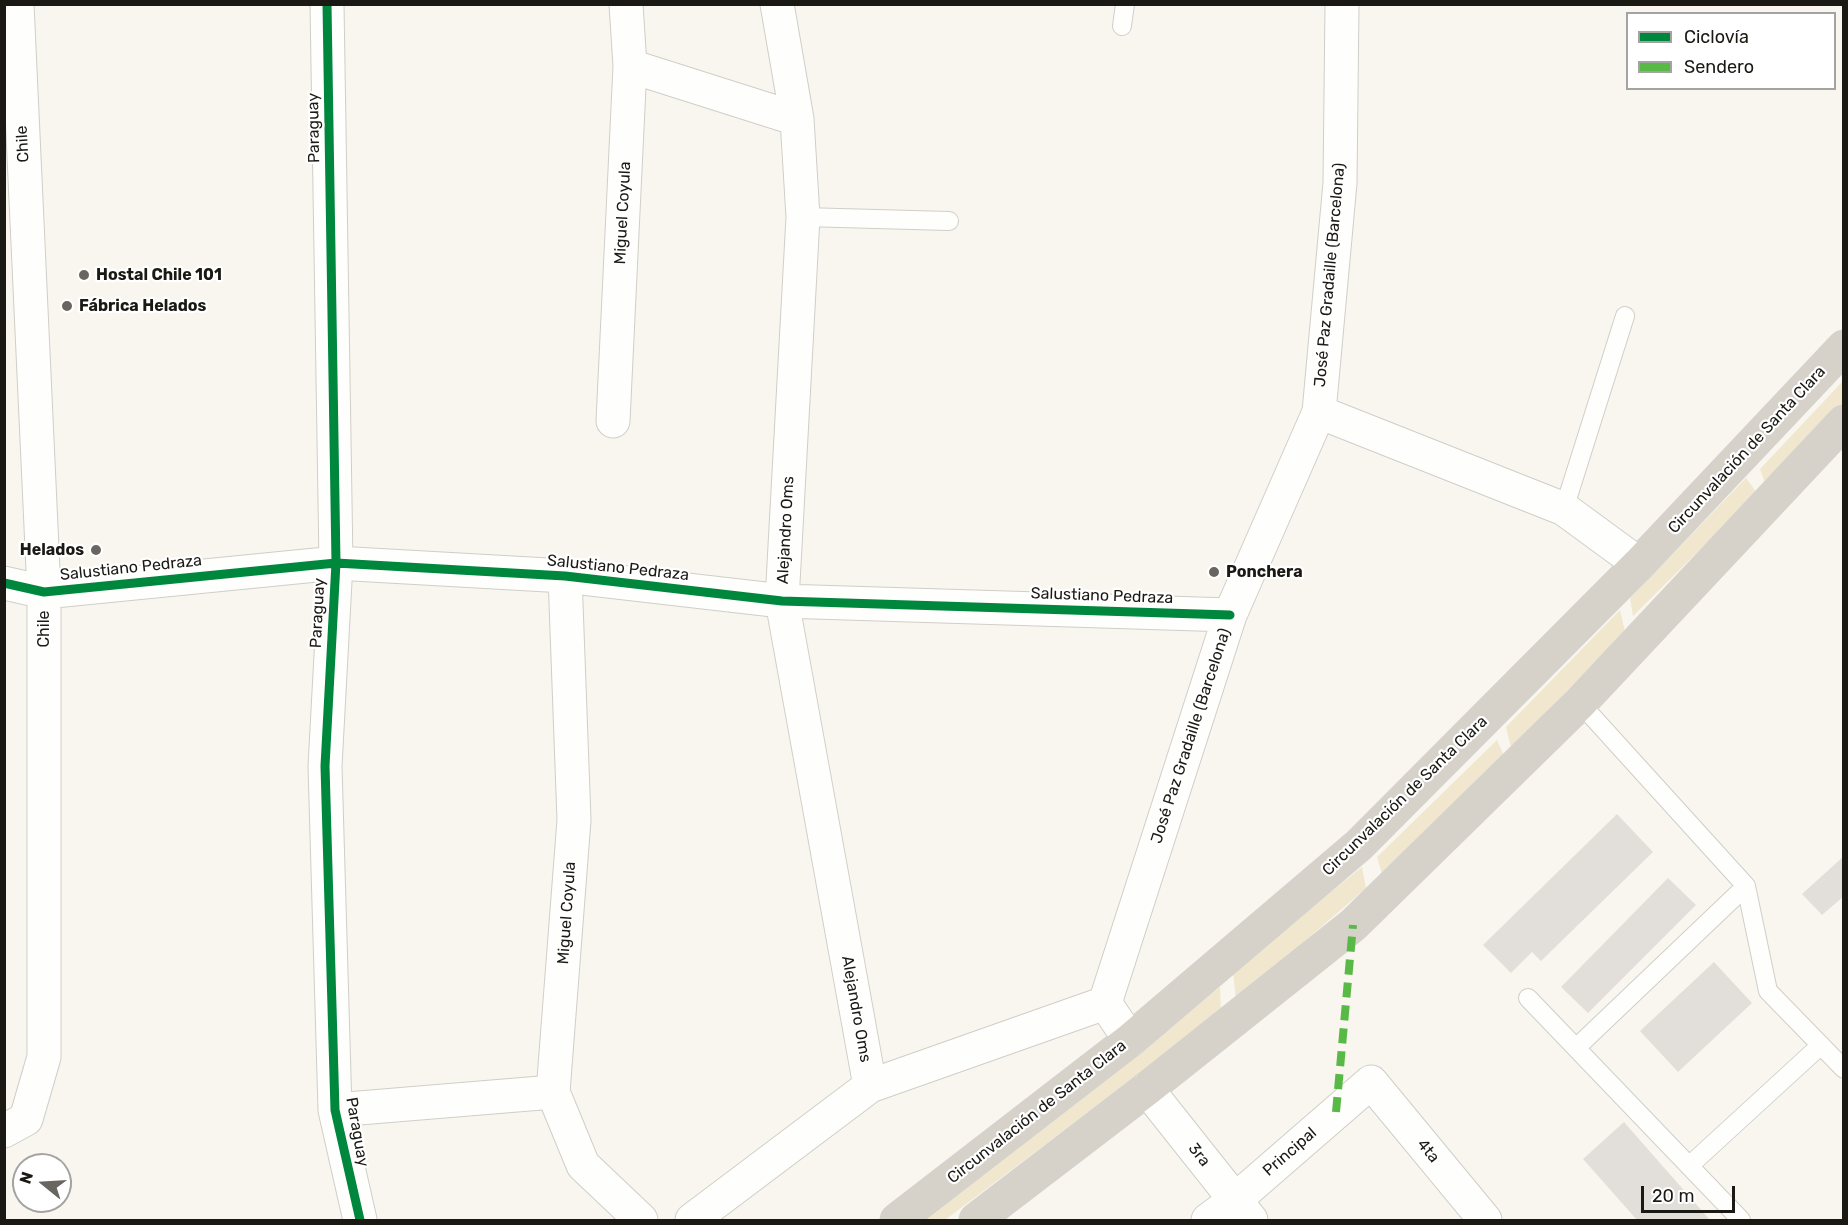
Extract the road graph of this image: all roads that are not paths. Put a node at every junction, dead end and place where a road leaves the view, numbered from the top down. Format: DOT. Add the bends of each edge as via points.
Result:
graph roads {
  1 [pos="17,4"];
  2 [pos="327,4"];
  3 [pos="626,4"];
  4 [pos="777,4"];
  5 [pos="1125,4"];
  6 [pos="1342,4"];
  7 [pos="1122,26"];
  8 [pos="630,66"];
  9 [pos="797,119"];
  10 [pos="803,218"];
  11 [pos="949,221"];
  12 [pos="1625,316"];
  13 [pos="1844,347"];
  14 [pos="1318,412"];
  15 [pos="613,421"];
  16 [pos="1844,422"];
  17 [pos="1564,509"];
  18 [pos="336,563"];
  19 [pos="1640,564"];
  20 [pos="565,576"];
  21 [pos="4,583"];
  22 [pos="44,591"];
  23 [pos="783,601"];
  24 [pos="1230,615"];
  25 [pos="1580,703"];
  26 [pos="1746,886"];
  27 [pos="1528,998"];
  28 [pos="1105,1003"];
  29 [pos="1130,1040"];
  30 [pos="1821,1045"];
  31 [pos="1576,1048"];
  32 [pos="1844,1068"];
  33 [pos="1371,1082"];
  34 [pos="870,1086"];
  35 [pos="1147,1089"];
  36 [pos="553,1092"];
  37 [pos="335,1110"];
  38 [pos="4,1131"];
  39 [pos="1689,1167"];
  40 [pos="1243,1210"];
  41 [pos="360,1221"];
  42 [pos="641,1221"];
  43 [pos="692,1221"];
  44 [pos="897,1221"];
  45 [pos="975,1221"];
  46 [pos="1208,1221"];
  47 [pos="1485,1221"];
  48 [pos="1741,1221"];
  1 -- 22 [label="street, Chile"];
  2 -- 18 [label="street, Paraguay"];
  3 -- 8 [label="street, Miguel Coyula"];
  4 -- 9 [label="street, Alejandro Oms"];
  5 -- 7 [label="lane"];
  6 -- 14 [label="street, José Paz Gradaille (Barcelona)" via="1340,183"];
  8 -- 9 [label="street"];
  8 -- 15 [label="street, Miguel Coyula"];
  9 -- 10 [label="street, Alejandro Oms"];
  10 -- 11 [label="lane"];
  10 -- 23 [label="street, Alejandro Oms"];
  12 -- 17 [label="lane"];
  13 -- 19 [label="highway, Circunvalación de Santa Clara"];
  14 -- 17 [label="street"];
  14 -- 24 [label="street, José Paz Gradaille (Barcelona)"];
  16 -- 25 [label="highway"];
  17 -- 19 [label="street"];
  18 -- 20 [label="street, Salustiano Pedraza"];
  18 -- 22 [label="street, Salustiano Pedraza"];
  18 -- 37 [label="street, Paraguay" via="325,766"];
  19 -- 29 [label="highway, Circunvalación de Santa Clara" via="1359,845"];
  20 -- 23 [label="street, Salustiano Pedraza"];
  20 -- 36 [label="street, Miguel Coyula" via="574,819"];
  21 -- 22 [label="street, Salustiano Pedraza"];
  22 -- 38 [label="street, Chile" via="44,1057 26,1119"];
  23 -- 24 [label="street, Salustiano Pedraza"];
  23 -- 34 [label="street, Alejandro Oms"];
  24 -- 28 [label="street, José Paz Gradaille (Barcelona)"];
  25 -- 26 [label="lane"];
  25 -- 35 [label="highway" via="1353,925"];
  26 -- 30 [label="lane" via="1768,991"];
  26 -- 31 [label="lane"];
  27 -- 31 [label="lane"];
  28 -- 29 [label="street"];
  28 -- 34 [label="street"];
  29 -- 44 [label="highway, Circunvalación de Santa Clara"];
  30 -- 32 [label="lane"];
  30 -- 39 [label="lane"];
  31 -- 39 [label="lane"];
  33 -- 40 [label="street, Principal"];
  33 -- 47 [label="street, 4ta"];
  34 -- 43 [label="street"];
  35 -- 40 [label="street, 3ra"];
  35 -- 45 [label="highway"];
  36 -- 37 [label="street"];
  36 -- 42 [label="street, Miguel Coyula" via="583,1165"];
  37 -- 41 [label="street, Paraguay"];
  39 -- 48 [label="lane"];
  40 -- 46 [label="street, Principal"];
}
